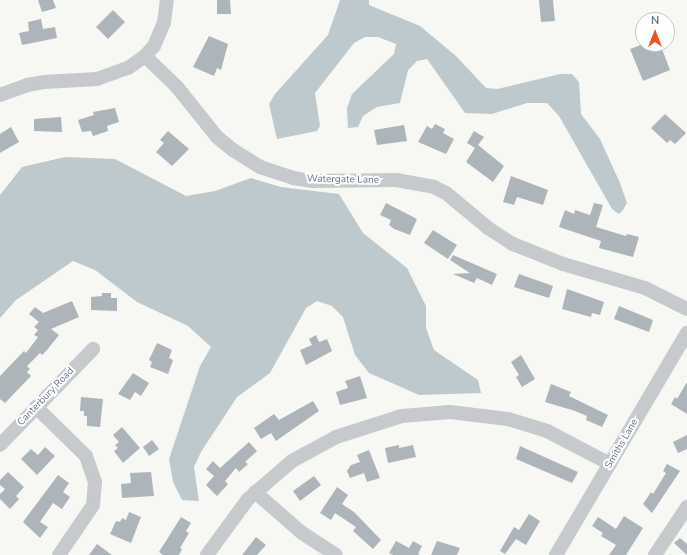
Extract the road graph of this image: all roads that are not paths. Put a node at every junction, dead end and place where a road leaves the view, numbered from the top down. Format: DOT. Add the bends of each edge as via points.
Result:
graph roads {
  1 [pos="167,0"];
  2 [pos="145,56"];
  3 [pos="0,95"];
  4 [pos="687,310"];
  5 [pos="687,333"];
  6 [pos="93,349"];
  7 [pos="36,407"];
  8 [pos="0,445"];
  9 [pos="610,464"];
  10 [pos="255,492"];
  11 [pos="687,507"];
  12 [pos="59,555"];
  13 [pos="207,555"];
  14 [pos="336,555"];
  15 [pos="556,555"];
  16 [pos="655,555"];
  1 -- 2 [label="street" via="160,35"];
  2 -- 3 [label="street" via="128,68 98,79 44,82"];
  2 -- 4 [label="street, Watergate Lane" via="178,86 217,137 260,167 293,178 313,181 396,180 434,187 446,193 488,228 513,244 563,264 645,288"];
  5 -- 9 [label="street, Smiths Lane"];
  6 -- 7 [label="street, Canterbury Road"];
  7 -- 8 [label="street, Canterbury Road"];
  7 -- 12 [label="street" via="86,456 95,482 93,505"];
  9 -- 10 [label="street" via="574,443 525,422 479,414 430,413 378,422 336,437 292,461"];
  9 -- 15 [label="street, Smiths Lane"];
  10 -- 13 [label="street" via="234,515"];
  10 -- 14 [label="street" via="302,533"];
  11 -- 16 [label="street"];
}
